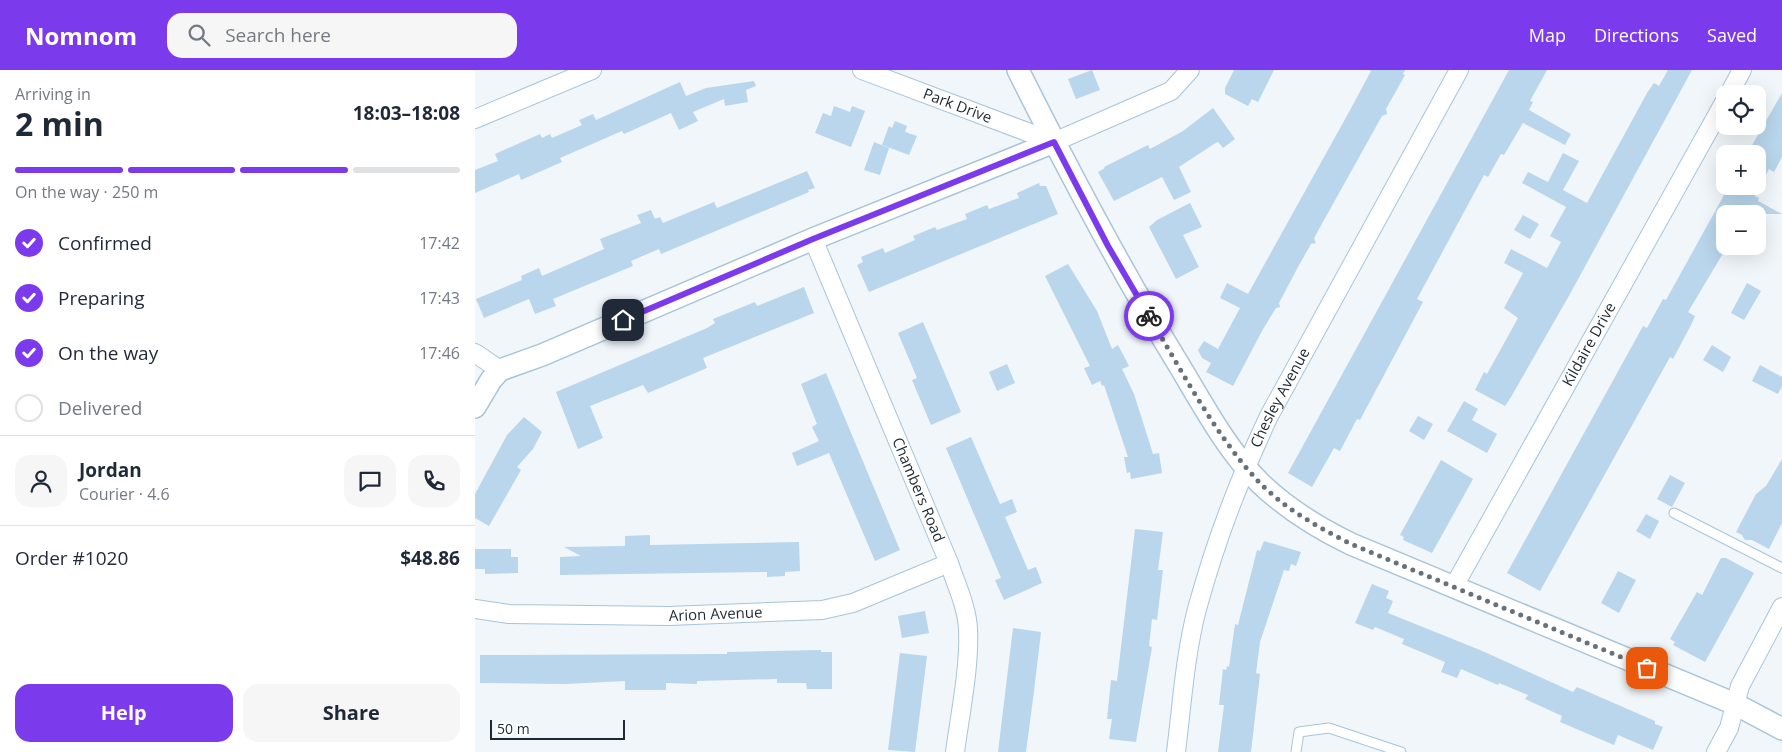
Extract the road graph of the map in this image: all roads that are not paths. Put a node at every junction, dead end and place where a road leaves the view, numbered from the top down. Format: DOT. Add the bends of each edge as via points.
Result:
graph roads {
  1 [pos="592,70"];
  2 [pos="862,70"];
  3 [pos="1018,70"];
  4 [pos="1191,70"];
  5 [pos="1459,70"];
  6 [pos="1742,70"];
  7 [pos="1734,85"];
  8 [pos="1716,117"];
  9 [pos="475,119"];
  10 [pos="1054,142"];
  11 [pos="813,239"];
  12 [pos="475,353"];
  13 [pos="500,370"];
  14 [pos="475,407"];
  15 [pos="1245,465"];
  16 [pos="1674,513"];
  17 [pos="949,563"];
  18 [pos="1782,568"];
  19 [pos="1453,588"];
  20 [pos="1782,607"];
  21 [pos="475,609"];
  22 [pos="1735,704"];
  23 [pos="1782,729"];
  24 [pos="955,752"];
  25 [pos="1176,752"];
  26 [pos="1296,752"];
  27 [pos="1401,752"];
  28 [pos="1716,752"];
  1 -- 9 [label="street"];
  2 -- 10 [label="street, Park Drive"];
  3 -- 10 [label="street"];
  4 -- 10 [label="street" via="1171,90"];
  5 -- 15 [label="street, Chesley Avenue"];
  6 -- 7 [label="street"];
  8 -- 19 [label="street, Kildaire Drive"];
  10 -- 11 [label="street"];
  10 -- 15 [label="street" via="1138,298 1192,388"];
  11 -- 13 [label="street"];
  11 -- 17 [label="street, Chambers Road"];
  12 -- 13 [label="street"];
  13 -- 14 [label="street"];
  15 -- 19 [label="street" via="1271,493 1325,531"];
  15 -- 25 [label="street, Chesley Avenue" via="1197,609"];
  16 -- 18 [label="lane"];
  17 -- 21 [label="street, Arion Avenue" via="853,603 822,610 669,616 509,614"];
  17 -- 24 [label="street, Chambers Road" via="969,628"];
  19 -- 22 [label="street"];
  20 -- 22 [label="street" via="1751,661"];
  22 -- 23 [label="street"];
  22 -- 28 [label="street" via="1729,728"];
  26 -- 27 [label="lane" via="1299,732 1329,728"];
}
